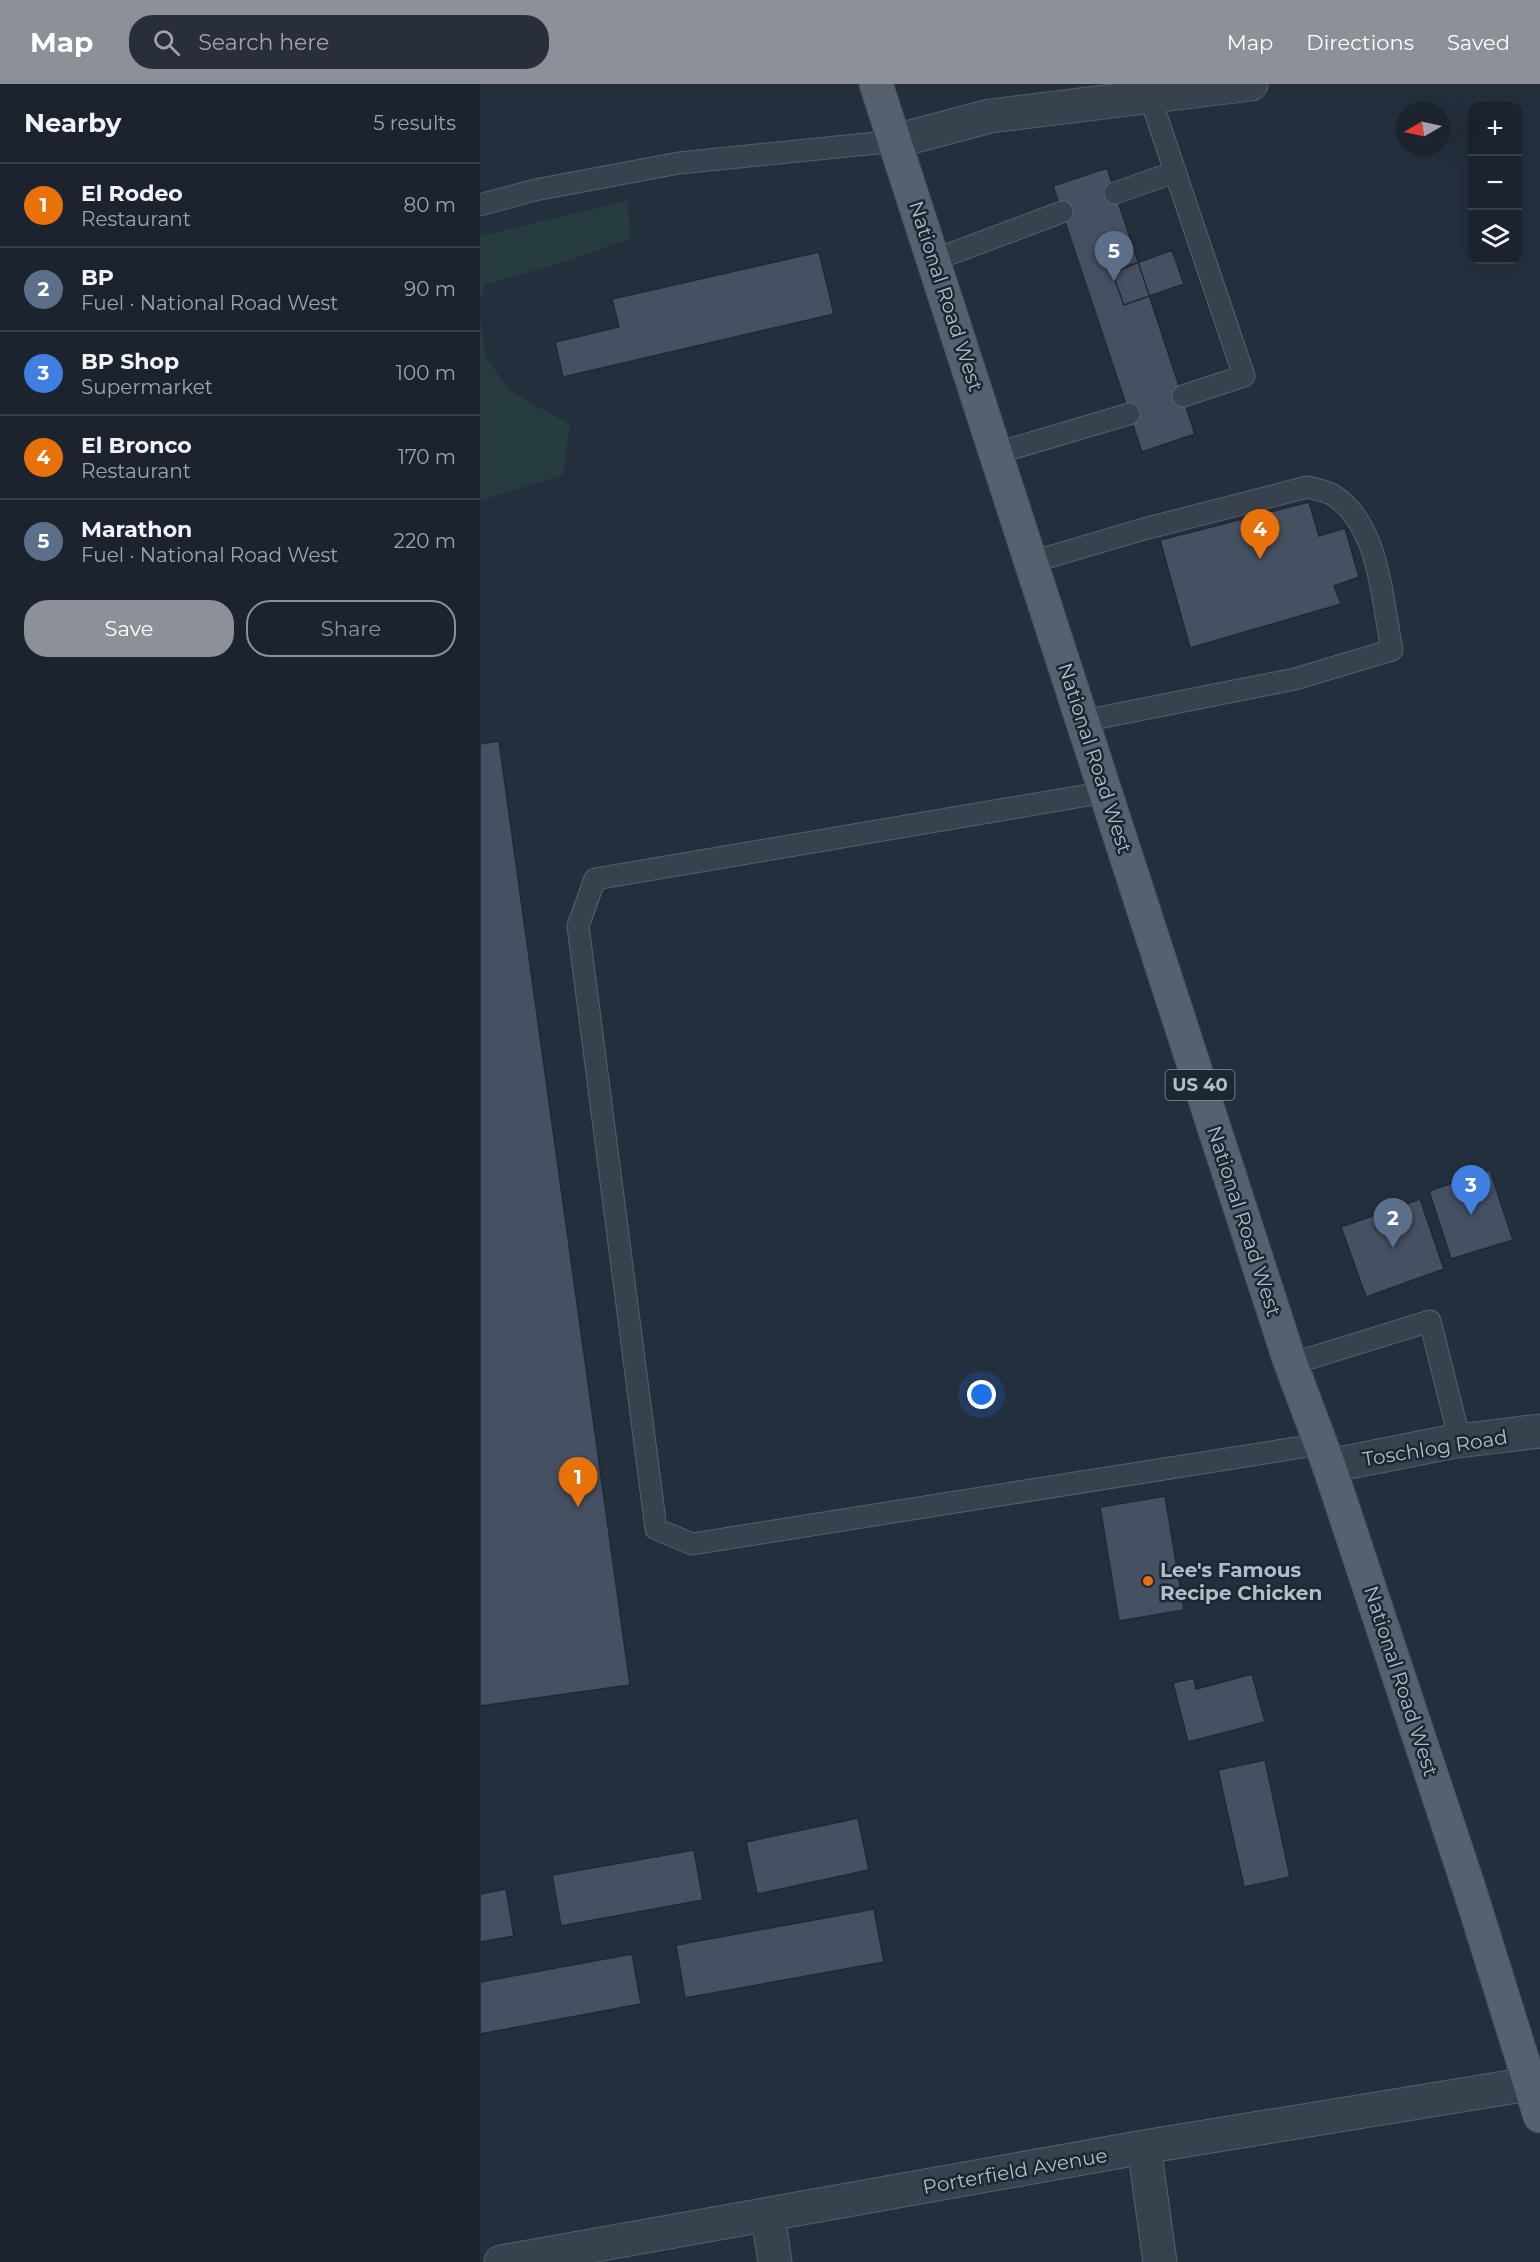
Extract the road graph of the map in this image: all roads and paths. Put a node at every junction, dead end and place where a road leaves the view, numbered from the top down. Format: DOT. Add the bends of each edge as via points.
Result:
graph roads {
  1 [pos="876,84"];
  2 [pos="1251,84"];
  3 [pos="1150,96"];
  4 [pos="896,141"];
  5 [pos="1175,172"];
  6 [pos="1115,193"];
  7 [pos="480,205"];
  8 [pos="1062,212"];
  9 [pos="934,260"];
  10 [pos="1183,396"];
  11 [pos="1129,414"];
  12 [pos="997,453"];
  13 [pos="1032,562"];
  14 [pos="1083,721"];
  15 [pos="1106,792"];
  16 [pos="1291,1364"];
  17 [pos="1540,1431"];
  18 [pos="1460,1441"];
  19 [pos="1325,1455"];
  20 [pos="1529,2084"];
  21 [pos="1540,2116"];
  22 [pos="1144,2147"];
  23 [pos="768,2216"];
  24 [pos="501,2262"];
  25 [pos="775,2262"];
  26 [pos="1160,2262"];
  1 -- 4 [label="main road, National Road West / US 40"];
  2 -- 3 [label="street"];
  3 -- 4 [label="street" via="990,116"];
  3 -- 5 [label="lane"];
  4 -- 7 [label="lane" via="679,163 535,190"];
  4 -- 9 [label="main road, National Road West / US 40"];
  5 -- 6 [label="lane"];
  5 -- 10 [label="lane" via="1244,376"];
  8 -- 9 [label="lane"];
  9 -- 12 [label="main road, National Road West / US 40"];
  11 -- 12 [label="lane"];
  12 -- 13 [label="main road, National Road West / US 40"];
  13 -- 14 [label="main road, National Road West / US 40"];
  13 -- 14 [label="lane" via="1307,487 1331,494 1350,508 1371,544 1392,650 1295,679"];
  14 -- 15 [label="main road, National Road West / US 40"];
  15 -- 16 [label="main road, National Road West / US 40"];
  15 -- 19 [label="lane" via="595,879 578,926 656,1529 692,1544"];
  16 -- 18 [label="lane" via="1430,1321"];
  16 -- 19 [label="main road, National Road West / US 40"];
  17 -- 18 [label="street, Toschlog Road"];
  18 -- 19 [label="street, Toschlog Road"];
  19 -- 20 [label="main road, National Road West / US 40" via="1470,1891"];
  20 -- 21 [label="main road, National Road West / US 40"];
  20 -- 22 [label="street, Porterfield Avenue"];
  22 -- 23 [label="street, Porterfield Avenue"];
  22 -- 26 [label="street"];
  23 -- 24 [label="street, Porterfield Avenue"];
  23 -- 25 [label="street"];
}
